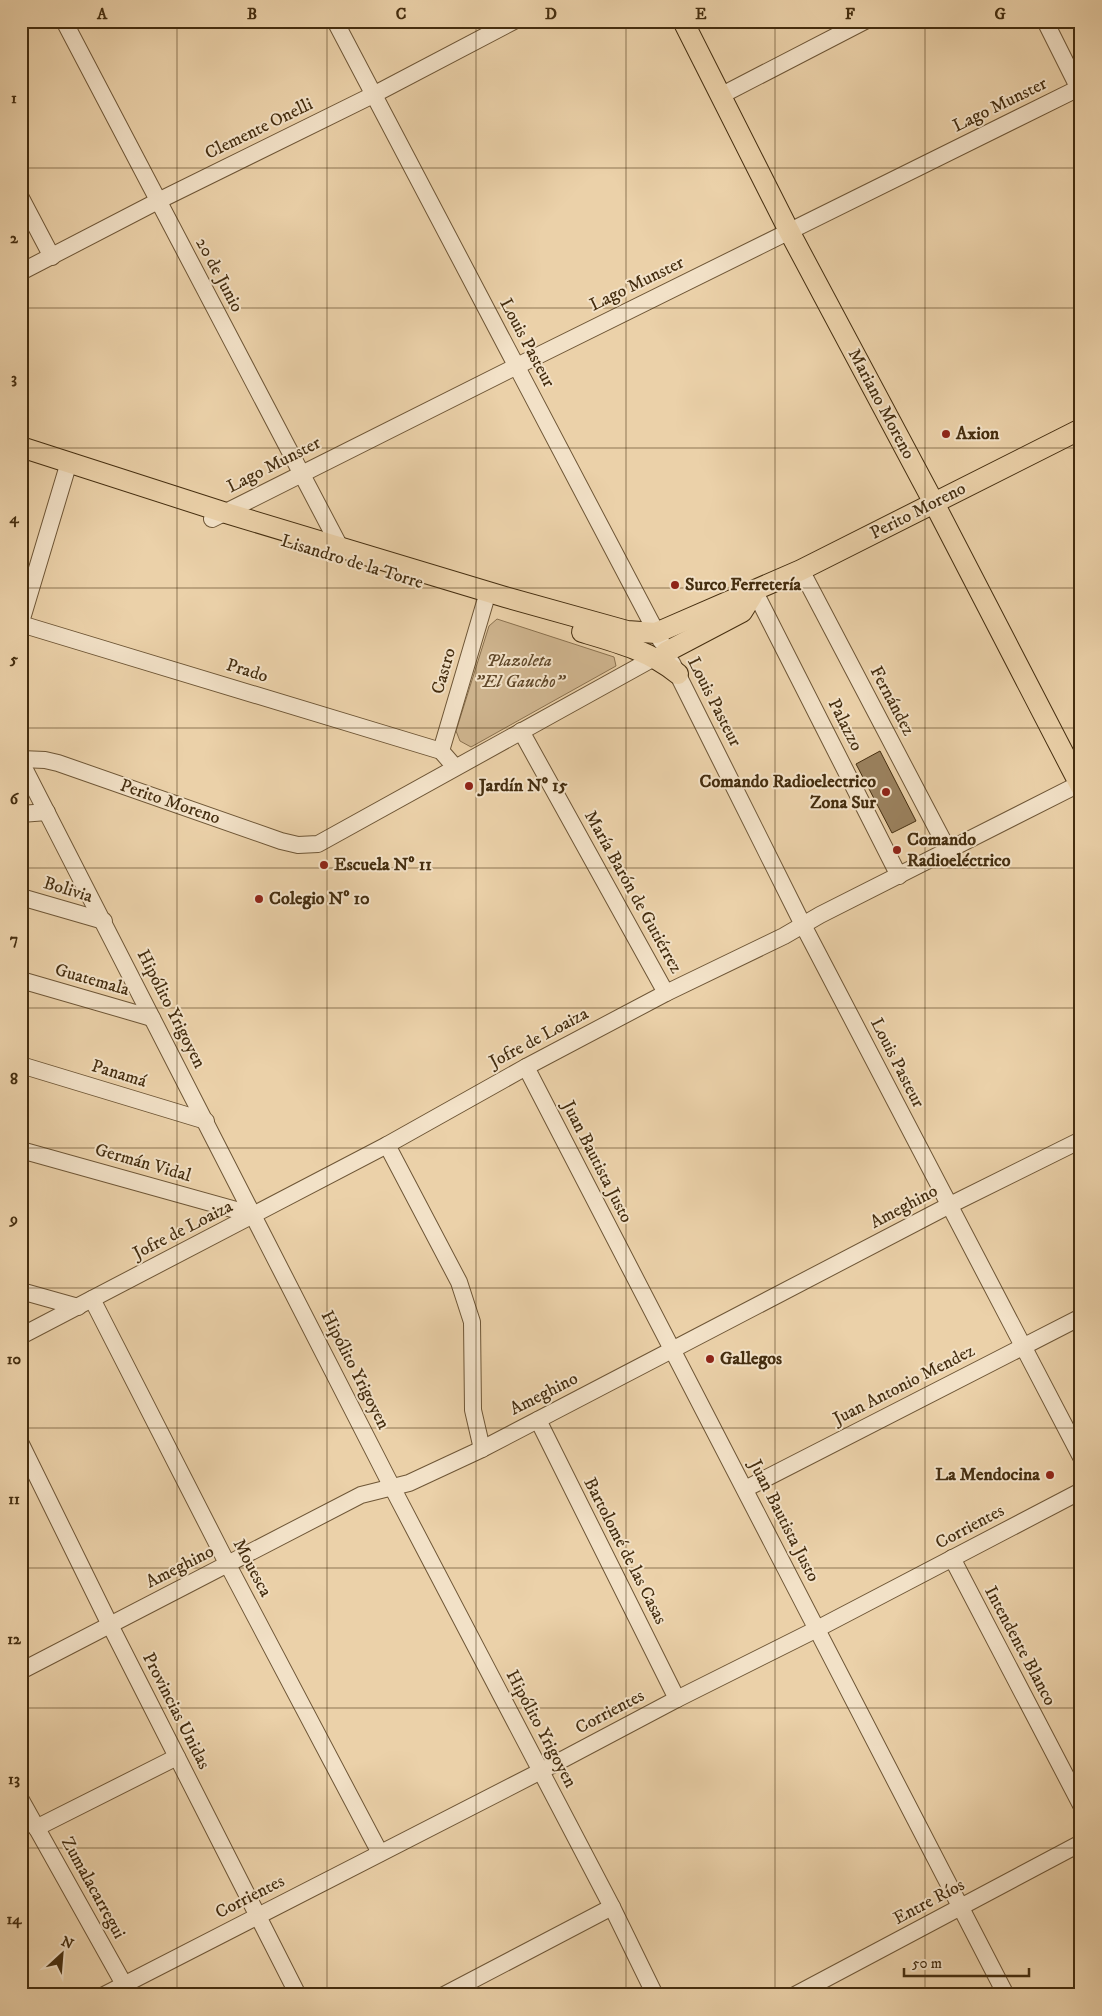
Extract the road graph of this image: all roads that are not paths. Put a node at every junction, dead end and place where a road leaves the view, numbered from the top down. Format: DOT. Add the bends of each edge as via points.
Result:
graph roads {
  1 [pos="64,21"];
  2 [pos="336,21"];
  3 [pos="514,21"];
  4 [pos="683,21"];
  5 [pos="865,21"];
  6 [pos="1045,21"];
  7 [pos="1080,89"];
  8 [pos="374,95"];
  9 [pos="720,96"];
  10 [pos="21,198"];
  11 [pos="158,201"];
  12 [pos="789,231"];
  13 [pos="52,257"];
  14 [pos="21,272"];
  15 [pos="517,366"];
  16 [pos="1081,429"];
  17 [pos="21,447"];
  18 [pos="21,462"];
  19 [pos="67,469"];
  20 [pos="301,474"];
  21 [pos="934,503"];
  22 [pos="219,516"];
  23 [pos="340,547"];
  24 [pos="801,570"];
  25 [pos="755,592"];
  26 [pos="485,602"];
  27 [pos="21,623"];
  28 [pos="656,633"];
  29 [pos="660,655"];
  30 [pos="678,674"];
  31 [pos="522,731"];
  32 [pos="441,751"];
  33 [pos="21,760"];
  34 [pos="455,767"];
  35 [pos="1080,785"];
  36 [pos="46,812"];
  37 [pos="21,814"];
  38 [pos="948,850"];
  39 [pos="899,876"];
  40 [pos="21,897"];
  41 [pos="104,921"];
  42 [pos="803,925"];
  43 [pos="21,980"];
  44 [pos="666,993"];
  45 [pos="152,1018"];
  46 [pos="21,1065"];
  47 [pos="526,1067"];
  48 [pos="206,1121"];
  49 [pos="1081,1140"];
  50 [pos="387,1145"];
  51 [pos="21,1150"];
  52 [pos="948,1206"];
  53 [pos="254,1215"];
  54 [pos="21,1291"];
  55 [pos="85,1303"];
  56 [pos="1081,1317"];
  57 [pos="21,1336"];
  58 [pos="1024,1346"];
  59 [pos="672,1350"];
  60 [pos="538,1420"];
  61 [pos="21,1444"];
  62 [pos="482,1448"];
  63 [pos="1081,1457"];
  64 [pos="392,1487"];
  65 [pos="745,1489"];
  66 [pos="1081,1491"];
  67 [pos="952,1558"];
  68 [pos="228,1565"];
  69 [pos="110,1625"];
  70 [pos="817,1629"];
  71 [pos="21,1671"];
  72 [pos="677,1699"];
  73 [pos="177,1757"];
  74 [pos="541,1771"];
  75 [pos="21,1800"];
  76 [pos="1081,1805"];
  77 [pos="36,1828"];
  78 [pos="1081,1843"];
  79 [pos="380,1853"];
  80 [pos="612,1907"];
  81 [pos="960,1908"];
  82 [pos="257,1915"];
  83 [pos="127,1990"];
  84 [pos="104,1995"];
  85 [pos="298,1995"];
  86 [pos="444,1995"];
  87 [pos="655,1995"];
  88 [pos="795,1995"];
  89 [pos="1006,1995"];
  1 -- 11 [label="street, 20 de Junio"];
  2 -- 8 [label="street, Louis Pasteur"];
  3 -- 8 [label="street, Clemente Onelli"];
  4 -- 9 [label="main road, Mariano Moreno"];
  5 -- 9 [label="street"];
  6 -- 7 [label="street"];
  7 -- 12 [label="street, Lago Munster"];
  8 -- 11 [label="street, Clemente Onelli"];
  8 -- 15 [label="street, Louis Pasteur"];
  9 -- 12 [label="main road, Mariano Moreno"];
  10 -- 13 [label="street"];
  11 -- 13 [label="street, Clemente Onelli"];
  11 -- 20 [label="street, 20 de Junio"];
  12 -- 15 [label="street, Lago Munster"];
  12 -- 21 [label="main road, Mariano Moreno"];
  13 -- 14 [label="street, Clemente Onelli"];
  15 -- 20 [label="street, Lago Munster"];
  15 -- 28 [label="street, Louis Pasteur"];
  16 -- 21 [label="main road, Perito Moreno"];
  17 -- 19 [label="main road, Lisandro de la Torre"];
  18 -- 19 [label="main road, Lisandro de la Torre"];
  19 -- 22 [label="main road, Lisandro de la Torre"];
  19 -- 27 [label="street"];
  20 -- 22 [label="street, Lago Munster"];
  20 -- 23 [label="street, 20 de Junio"];
  21 -- 24 [label="main road, Perito Moreno"];
  21 -- 35 [label="main road, Mariano Moreno"];
  22 -- 23 [label="main road, Lisandro de la Torre"];
  22 -- 26 [label="main road, Lisandro de la Torre"];
  23 -- 28 [label="main road, Lisandro de la Torre" via="627,631"];
  24 -- 25 [label="main road, Perito Moreno"];
  24 -- 38 [label="street, Fernández"];
  25 -- 28 [label="main road, Perito Moreno"];
  25 -- 29 [label="main road" via="742,612"];
  25 -- 39 [label="street, Palazzo"];
  26 -- 29 [label="main road, Lisandro de la Torre"];
  26 -- 32 [label="street, Castro"];
  27 -- 32 [label="street, Prado"];
  28 -- 29 [label="street, Louis Pasteur"];
  29 -- 30 [label="main road, Lisandro de la Torre"];
  29 -- 31 [label="street"];
  30 -- 42 [label="street, Louis Pasteur"];
  31 -- 34 [label="street"];
  31 -- 44 [label="street, María Barón de Gutiérrez"];
  32 -- 34 [label="street"];
  33 -- 34 [label="street, Perito Moreno" via="58,763 298,845 318,844"];
  33 -- 36 [label="street, Hipólito Yrigoyen"];
  35 -- 38 [label="street, Jofre de Loaiza"];
  36 -- 37 [label="street"];
  36 -- 41 [label="street, Hipólito Yrigoyen"];
  38 -- 39 [label="street, Jofre de Loaiza"];
  39 -- 42 [label="street, Jofre de Loaiza"];
  40 -- 41 [label="street, Bolivia"];
  41 -- 45 [label="street, Hipólito Yrigoyen"];
  42 -- 44 [label="street, Jofre de Loaiza"];
  42 -- 52 [label="street, Louis Pasteur"];
  43 -- 45 [label="street, Guatemala"];
  44 -- 47 [label="street, Jofre de Loaiza"];
  45 -- 48 [label="street, Hipólito Yrigoyen"];
  46 -- 48 [label="street, Panamá"];
  47 -- 50 [label="street, Jofre de Loaiza"];
  47 -- 59 [label="street, Juan Bautista Justo"];
  48 -- 53 [label="street, Hipólito Yrigoyen"];
  49 -- 52 [label="street, Ameghino"];
  50 -- 53 [label="street, Jofre de Loaiza"];
  50 -- 62 [label="street" via="466,1300 472,1322 473,1410"];
  51 -- 53 [label="street, Germán Vidal"];
  52 -- 58 [label="street, Louis Pasteur"];
  52 -- 59 [label="street, Ameghino"];
  53 -- 55 [label="street, Jofre de Loaiza"];
  53 -- 64 [label="street, Hipólito Yrigoyen"];
  54 -- 55 [label="street"];
  55 -- 57 [label="street, Jofre de Loaiza"];
  55 -- 68 [label="street, Mouesca"];
  56 -- 58 [label="street, Juan Antonio Mendez"];
  58 -- 63 [label="street, Louis Pasteur"];
  58 -- 65 [label="street, Juan Antonio Mendez"];
  59 -- 60 [label="street, Ameghino"];
  59 -- 65 [label="street, Juan Bautista Justo"];
  60 -- 62 [label="street, Ameghino"];
  60 -- 72 [label="street, Bartolomé de las Casas"];
  61 -- 69 [label="street, Provincias Unidas"];
  62 -- 64 [label="street, Ameghino" via="409,1483"];
  64 -- 68 [label="street, Ameghino" via="362,1496"];
  64 -- 74 [label="street, Hipólito Yrigoyen"];
  65 -- 70 [label="street, Juan Bautista Justo"];
  66 -- 67 [label="street, Corrientes"];
  67 -- 70 [label="street, Corrientes"];
  67 -- 76 [label="street, Intendente Blanco"];
  68 -- 69 [label="street, Ameghino"];
  68 -- 79 [label="street, Mouesca"];
  69 -- 71 [label="street, Ameghino"];
  69 -- 73 [label="street, Provincias Unidas"];
  70 -- 72 [label="street, Corrientes"];
  70 -- 81 [label="street, Juan Bautista Justo"];
  72 -- 74 [label="street, Corrientes"];
  73 -- 77 [label="street"];
  73 -- 82 [label="street, Provincias Unidas"];
  74 -- 79 [label="street, Corrientes"];
  74 -- 80 [label="street, Hipólito Yrigoyen"];
  75 -- 77 [label="street, Zumalacarregui"];
  77 -- 83 [label="street, Zumalacarregui"];
  78 -- 81 [label="street, Entre Ríos"];
  79 -- 82 [label="street, Corrientes"];
  80 -- 86 [label="street"];
  80 -- 87 [label="street, Hipólito Yrigoyen"];
  81 -- 88 [label="street, Entre Ríos"];
  81 -- 89 [label="street, Juan Bautista Justo"];
  82 -- 83 [label="street, Corrientes"];
  82 -- 85 [label="street, Provincias Unidas"];
  83 -- 84 [label="street, Corrientes"];
}
